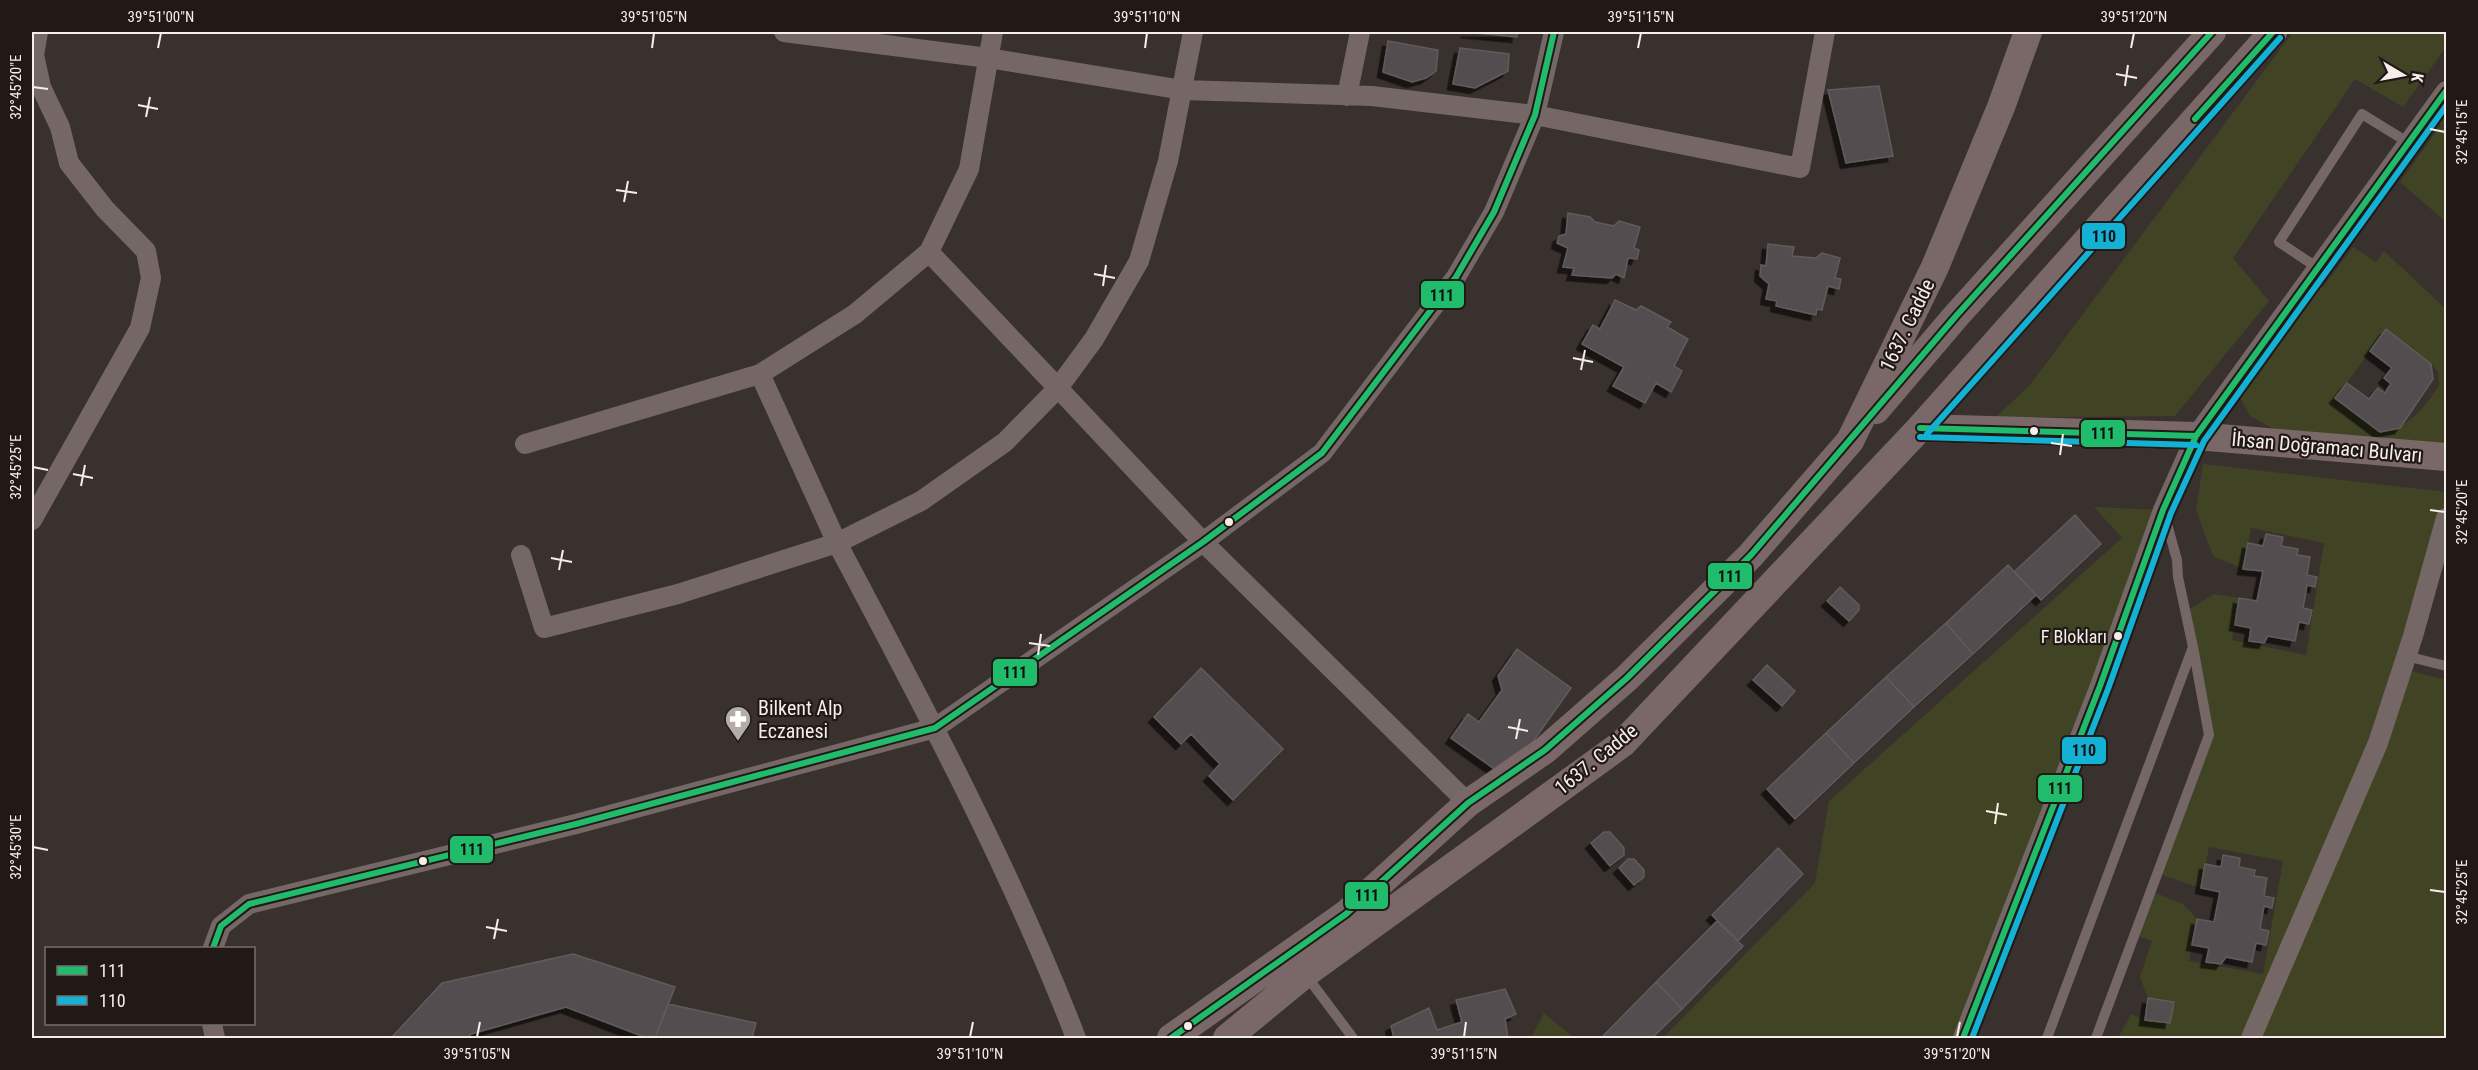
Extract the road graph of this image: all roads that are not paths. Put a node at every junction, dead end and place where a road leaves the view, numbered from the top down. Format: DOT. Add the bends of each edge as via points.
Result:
graph roads {
  1 [pos="38,32"];
  2 [pos="784,32"];
  3 [pos="993,32"];
  4 [pos="1193,32"];
  5 [pos="1360,32"];
  6 [pos="1554,32"];
  7 [pos="1825,32"];
  8 [pos="2028,32"];
  9 [pos="2212,32"];
  10 [pos="2274,32"];
  11 [pos="810,33"];
  12 [pos="988,58"];
  13 [pos="1183,90"];
  14 [pos="2446,91"];
  15 [pos="1347,96"];
  16 [pos="1535,115"];
  17 [pos="2409,143"];
  18 [pos="929,252"];
  19 [pos="2318,268"];
  20 [pos="760,374"];
  21 [pos="1058,388"];
  22 [pos="1920,428"];
  23 [pos="2196,436"];
  24 [pos="1850,441"];
  25 [pos="525,444"];
  26 [pos="2446,457"];
  27 [pos="2163,510"];
  28 [pos="2446,518"];
  29 [pos="32,520"];
  30 [pos="1203,542"];
  31 [pos="837,543"];
  32 [pos="521,555"];
  33 [pos="2193,646"];
  34 [pos="2406,656"];
  35 [pos="2446,666"];
  36 [pos="936,728"];
  37 [pos="1468,803"];
  38 [pos="213,947"];
  39 [pos="1305,974"];
  40 [pos="1076,1038"];
  41 [pos="1171,1038"];
  42 [pos="1227,1038"];
  43 [pos="1353,1038"];
  44 [pos="1963,1038"];
  45 [pos="2047,1038"];
  46 [pos="2096,1038"];
  47 [pos="2251,1038"];
  1 -- 29 [label="street" via="34,55 41,87 60,127 69,163 105,209 146,251 151,278 140,328"];
  2 -- 11 [label="street"];
  3 -- 12 [label="street"];
  4 -- 13 [label="street"];
  5 -- 15 [label="street"];
  6 -- 16 [label="street"];
  7 -- 16 [label="street" via="1800,168"];
  8 -- 24 [label="street, 1637. Cadde" via="1935,267"];
  9 -- 24 [label="street" via="1956,316"];
  10 -- 22 [label="street, 1637. Cadde"];
  11 -- 12 [label="street"];
  12 -- 13 [label="street"];
  12 -- 18 [label="street" via="969,168"];
  13 -- 15 [label="street"];
  13 -- 21 [label="street" via="1168,161 1139,261 1094,339"];
  14 -- 19 [label="street"];
  15 -- 16 [label="street"];
  16 -- 30 [label="street" via="1494,212 1456,277 1322,453"];
  17 -- 19 [label="lane" via="2362,114 2279,242"];
  18 -- 20 [label="street" via="855,314"];
  18 -- 21 [label="street"];
  19 -- 23 [label="street"];
  20 -- 25 [label="street"];
  20 -- 31 [label="street"];
  21 -- 30 [label="street"];
  21 -- 31 [label="street" via="1005,442 977,462 921,501"];
  22 -- 23 [label="street, İhsan Doğramacı Bulvarı"];
  22 -- 39 [label="street, 1637. Cadde" via="1623,743"];
  23 -- 26 [label="street, İhsan Doğramacı Bulvarı"];
  23 -- 27 [label="street"];
  24 -- 37 [label="street, 1637. Cadde" via="1751,555 1627,678 1545,750"];
  27 -- 33 [label="lane"];
  27 -- 44 [label="street" via="2100,686"];
  28 -- 34 [label="street"];
  30 -- 36 [label="street"];
  30 -- 37 [label="street"];
  31 -- 32 [label="street" via="678,594 544,628"];
  31 -- 36 [label="street"];
  33 -- 45 [label="lane"];
  33 -- 46 [label="lane" via="2209,735"];
  34 -- 35 [label="lane"];
  34 -- 47 [label="street" via="2378,743"];
  36 -- 38 [label="street" via="576,824 249,904 221,926"];
  36 -- 40 [label="street" via="1040,944"];
  37 -- 41 [label="street, 1637. Cadde" via="1346,914"];
  39 -- 42 [label="street, 1637. Cadde"];
  39 -- 43 [label="lane"];
}
